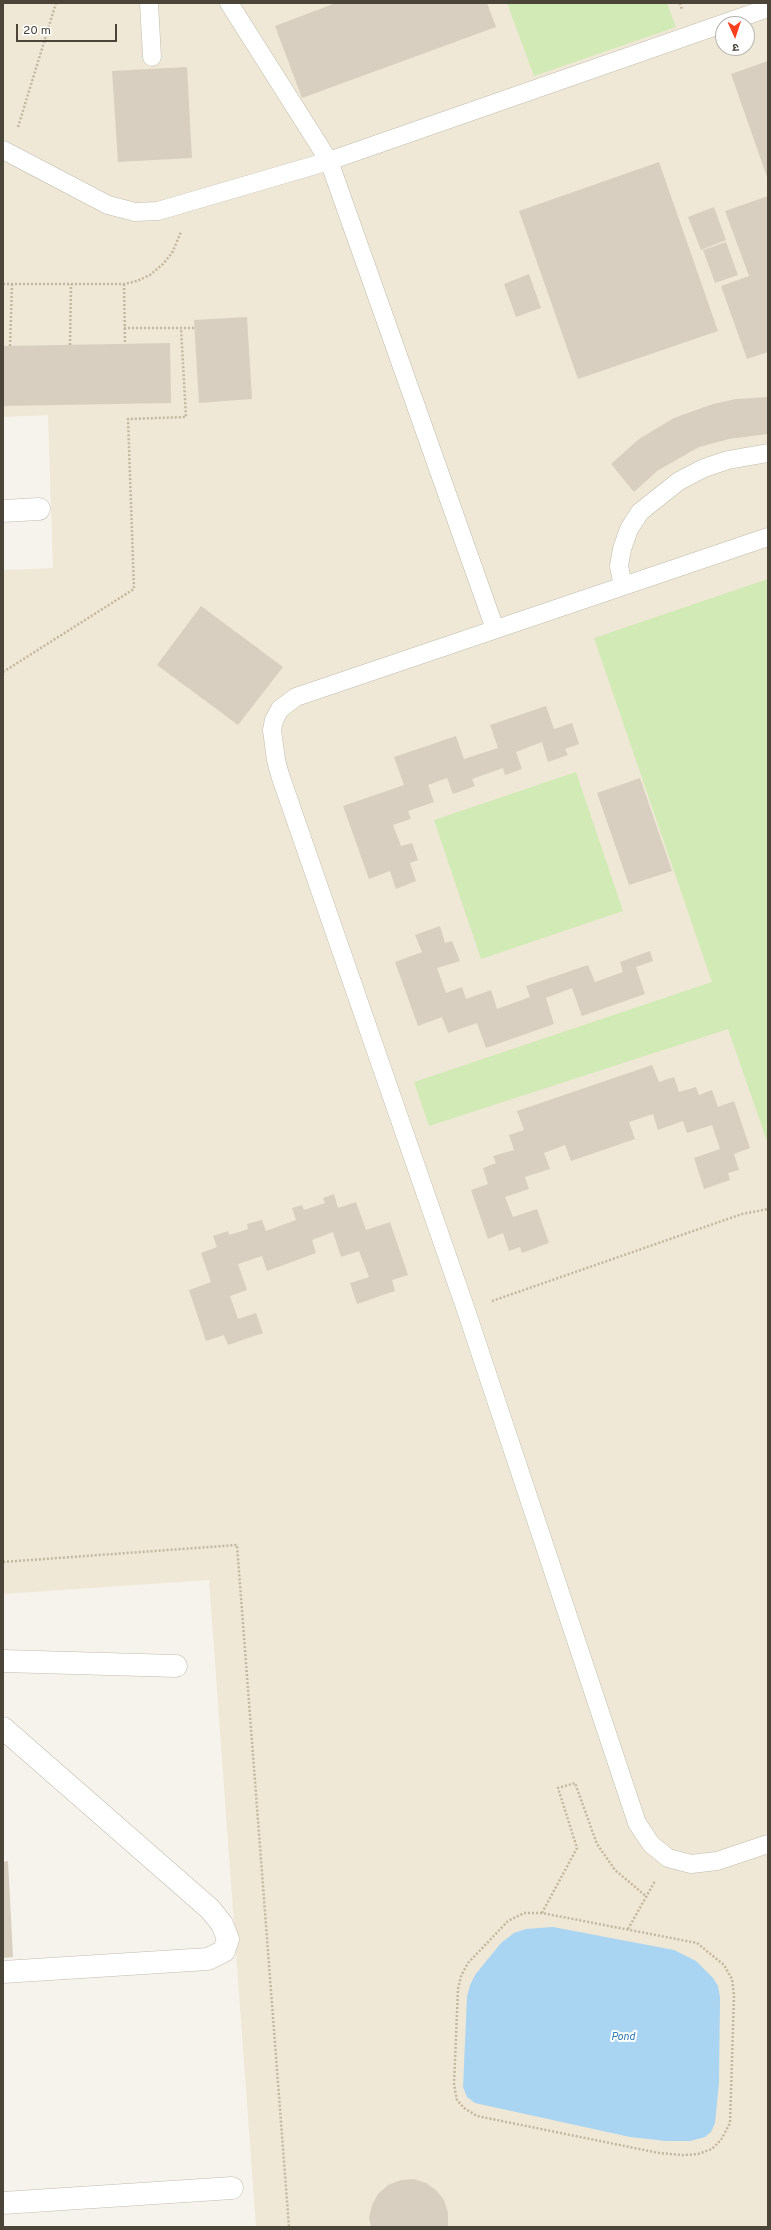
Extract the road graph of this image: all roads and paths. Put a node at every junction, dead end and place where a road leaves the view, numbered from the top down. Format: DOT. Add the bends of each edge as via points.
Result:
graph roads {
  1 [pos="56,3"];
  2 [pos="149,3"];
  3 [pos="229,3"];
  4 [pos="768,8"];
  5 [pos="152,57"];
  6 [pos="6,152"];
  7 [pos="328,161"];
  8 [pos="188,203"];
  9 [pos="3,284"];
  10 [pos="12,284"];
  11 [pos="71,284"];
  12 [pos="124,284"];
  13 [pos="124,328"];
  14 [pos="181,328"];
  15 [pos="195,328"];
  16 [pos="125,344"];
  17 [pos="70,345"];
  18 [pos="10,346"];
  19 [pos="768,453"];
  20 [pos="40,509"];
  21 [pos="3,511"];
  22 [pos="768,537"];
  23 [pos="623,586"];
  24 [pos="495,629"];
  25 [pos="3,672"];
  26 [pos="768,1209"];
  27 [pos="466,1310"];
  28 [pos="3,1562"];
  29 [pos="3,1661"];
  30 [pos="176,1666"];
  31 [pos="7,1734"];
  32 [pos="768,1844"];
  33 [pos="542,1913"];
  34 [pos="628,1930"];
  35 [pos="3,1972"];
  36 [pos="232,2188"];
  37 [pos="3,2203"];
  38 [pos="289,2227"];
  1 -- 6 [label="path"];
  2 -- 5 [label="lane"];
  3 -- 7 [label="lane"];
  4 -- 7 [label="lane"];
  6 -- 8 [label="lane" via="108,205 135,212 158,211"];
  7 -- 8 [label="lane"];
  7 -- 24 [label="lane"];
  8 -- 12 [label="path" via="178,242 172,253 150,275"];
  9 -- 10 [label="path"];
  10 -- 11 [label="path"];
  10 -- 18 [label="path"];
  11 -- 12 [label="path"];
  11 -- 17 [label="path"];
  12 -- 13 [label="path"];
  13 -- 14 [label="path"];
  13 -- 16 [label="path"];
  14 -- 15 [label="path"];
  14 -- 25 [label="path" via="186,417 128,419 134,589"];
  19 -- 23 [label="lane" via="728,460 704,468 679,481 640,512 629,529 622,549 619,566"];
  20 -- 21 [label="street"];
  22 -- 23 [label="lane"];
  23 -- 24 [label="lane"];
  24 -- 27 [label="lane" via="296,697 280,710 272,730 280,775"];
  26 -- 27 [label="path" via="742,1214"];
  27 -- 32 [label="lane" via="637,1823 651,1844 668,1858 691,1864 717,1861"];
  28 -- 38 [label="path" via="237,1545"];
  29 -- 30 [label="street"];
  31 -- 35 [label="street" via="210,1909 222,1924 228,1939 224,1951 208,1959"];
  33 -- 34 [label="path"];
  33 -- 34 [label="path" via="577,1848 558,1788 575,1783 597,1844 615,1870 647,1897"];
  33 -- 34 [label="path" via="524,1913 508,1921 468,1963 461,1976 458,1989 454,2085 458,2100 464,2108 477,2116 659,2152 698,2154 712,2149 721,2140 730,2123 734,1995 732,1979 724,1965 697,1944"];
  36 -- 37 [label="street"];
}
